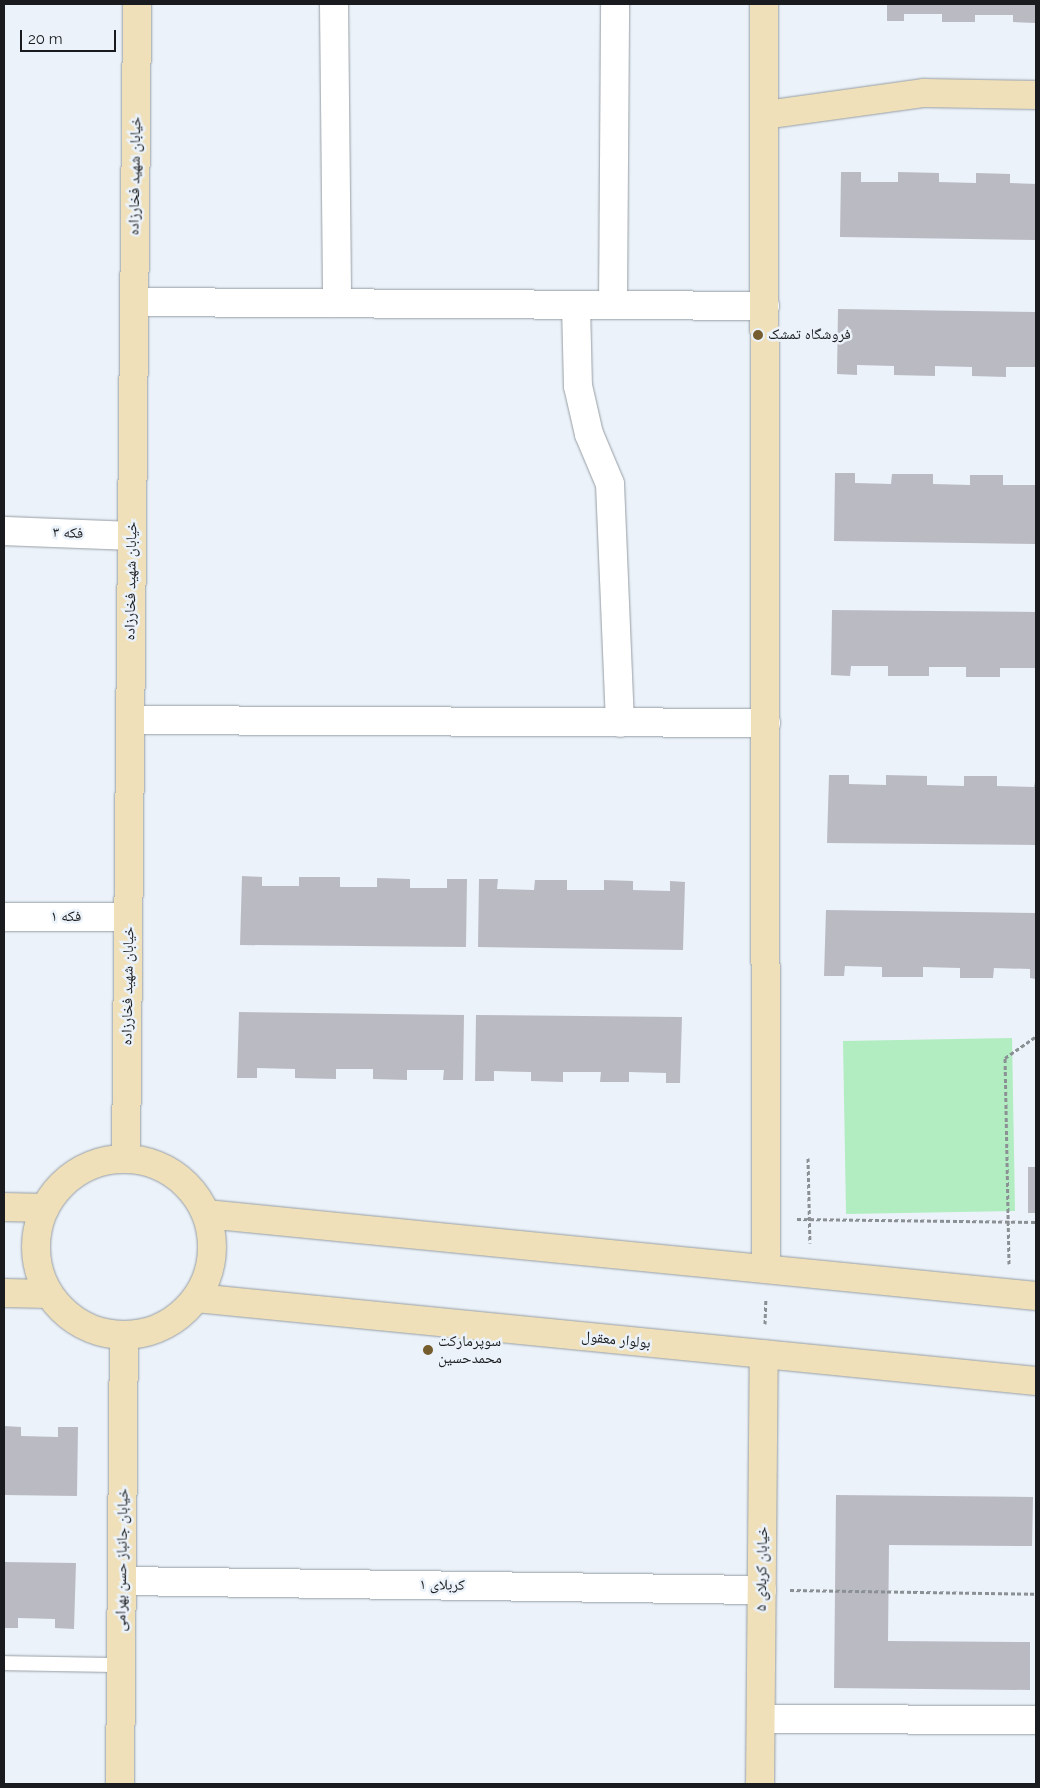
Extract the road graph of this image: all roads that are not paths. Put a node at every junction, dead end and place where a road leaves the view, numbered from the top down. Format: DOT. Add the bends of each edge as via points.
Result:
graph roads {
  1 [pos="137,4"];
  2 [pos="334,4"];
  3 [pos="615,4"];
  4 [pos="764,4"];
  5 [pos="1036,96"];
  6 [pos="765,115"];
  7 [pos="134,302"];
  8 [pos="337,303"];
  9 [pos="576,305"];
  10 [pos="613,305"];
  11 [pos="765,306"];
  12 [pos="4,531"];
  13 [pos="132,536"];
  14 [pos="130,720"];
  15 [pos="620,723"];
  16 [pos="766,724"];
  17 [pos="4,916"];
  18 [pos="128,916"];
  19 [pos="126,1159"];
  20 [pos="4,1207"];
  21 [pos="45,1208"];
  22 [pos="206,1214"];
  23 [pos="766,1269"];
  24 [pos="4,1293"];
  25 [pos="49,1294"];
  26 [pos="1036,1296"];
  27 [pos="196,1298"];
  28 [pos="124,1335"];
  29 [pos="764,1354"];
  30 [pos="1036,1381"];
  31 [pos="122,1581"];
  32 [pos="762,1590"];
  33 [pos="4,1664"];
  34 [pos="121,1665"];
  35 [pos="761,1719"];
  36 [pos="1036,1720"];
  37 [pos="120,1784"];
  38 [pos="760,1784"];
  1 -- 7 [label="street, خیابان شهید فخارزاده"];
  2 -- 8 [label="street"];
  3 -- 10 [label="street"];
  4 -- 6 [label="street"];
  5 -- 6 [label="street" via="924,93"];
  6 -- 11 [label="street"];
  7 -- 8 [label="street"];
  7 -- 13 [label="street, خیابان شهید فخارزاده"];
  8 -- 9 [label="street"];
  9 -- 10 [label="street"];
  9 -- 15 [label="street" via="578,386 590,434 610,484"];
  10 -- 11 [label="street"];
  11 -- 16 [label="street"];
  12 -- 13 [label="street, فکه ۳"];
  13 -- 14 [label="street, خیابان شهید فخارزاده"];
  14 -- 15 [label="street"];
  14 -- 18 [label="street, خیابان شهید فخارزاده"];
  15 -- 16 [label="street"];
  16 -- 23 [label="street"];
  17 -- 18 [label="street, فکه ۱"];
  18 -- 19 [label="street, خیابان شهید فخارزاده"];
  19 -- 21 [label="street" via="93,1165 65,1182"];
  19 -- 22 [label="street" via="151,1164 174,1175 193,1192"];
  20 -- 21 [label="street"];
  21 -- 25 [label="street" via="38,1229 36,1251 40,1273"];
  22 -- 23 [label="street"];
  22 -- 27 [label="street" via="212,1236 212,1258 207,1279"];
  23 -- 26 [label="street"];
  24 -- 25 [label="street"];
  25 -- 28 [label="street" via="69,1316 95,1330"];
  27 -- 28 [label="street" via="177,1318 152,1331"];
  27 -- 29 [label="street, بولوار معقول"];
  28 -- 31 [label="street, خیابان جانباز حسن بهرامی"];
  29 -- 30 [label="street, بولوار معقول"];
  29 -- 32 [label="street, خیابان کربلای ۵"];
  31 -- 32 [label="street, کربلای ۱"];
  31 -- 34 [label="street, خیابان جانباز حسن بهرامی"];
  32 -- 35 [label="street, خیابان کربلای ۵"];
  33 -- 34 [label="lane"];
  34 -- 37 [label="street, خیابان جانباز حسن بهرامی"];
  35 -- 36 [label="street"];
  35 -- 38 [label="street, خیابان کربلای ۵"];
}
